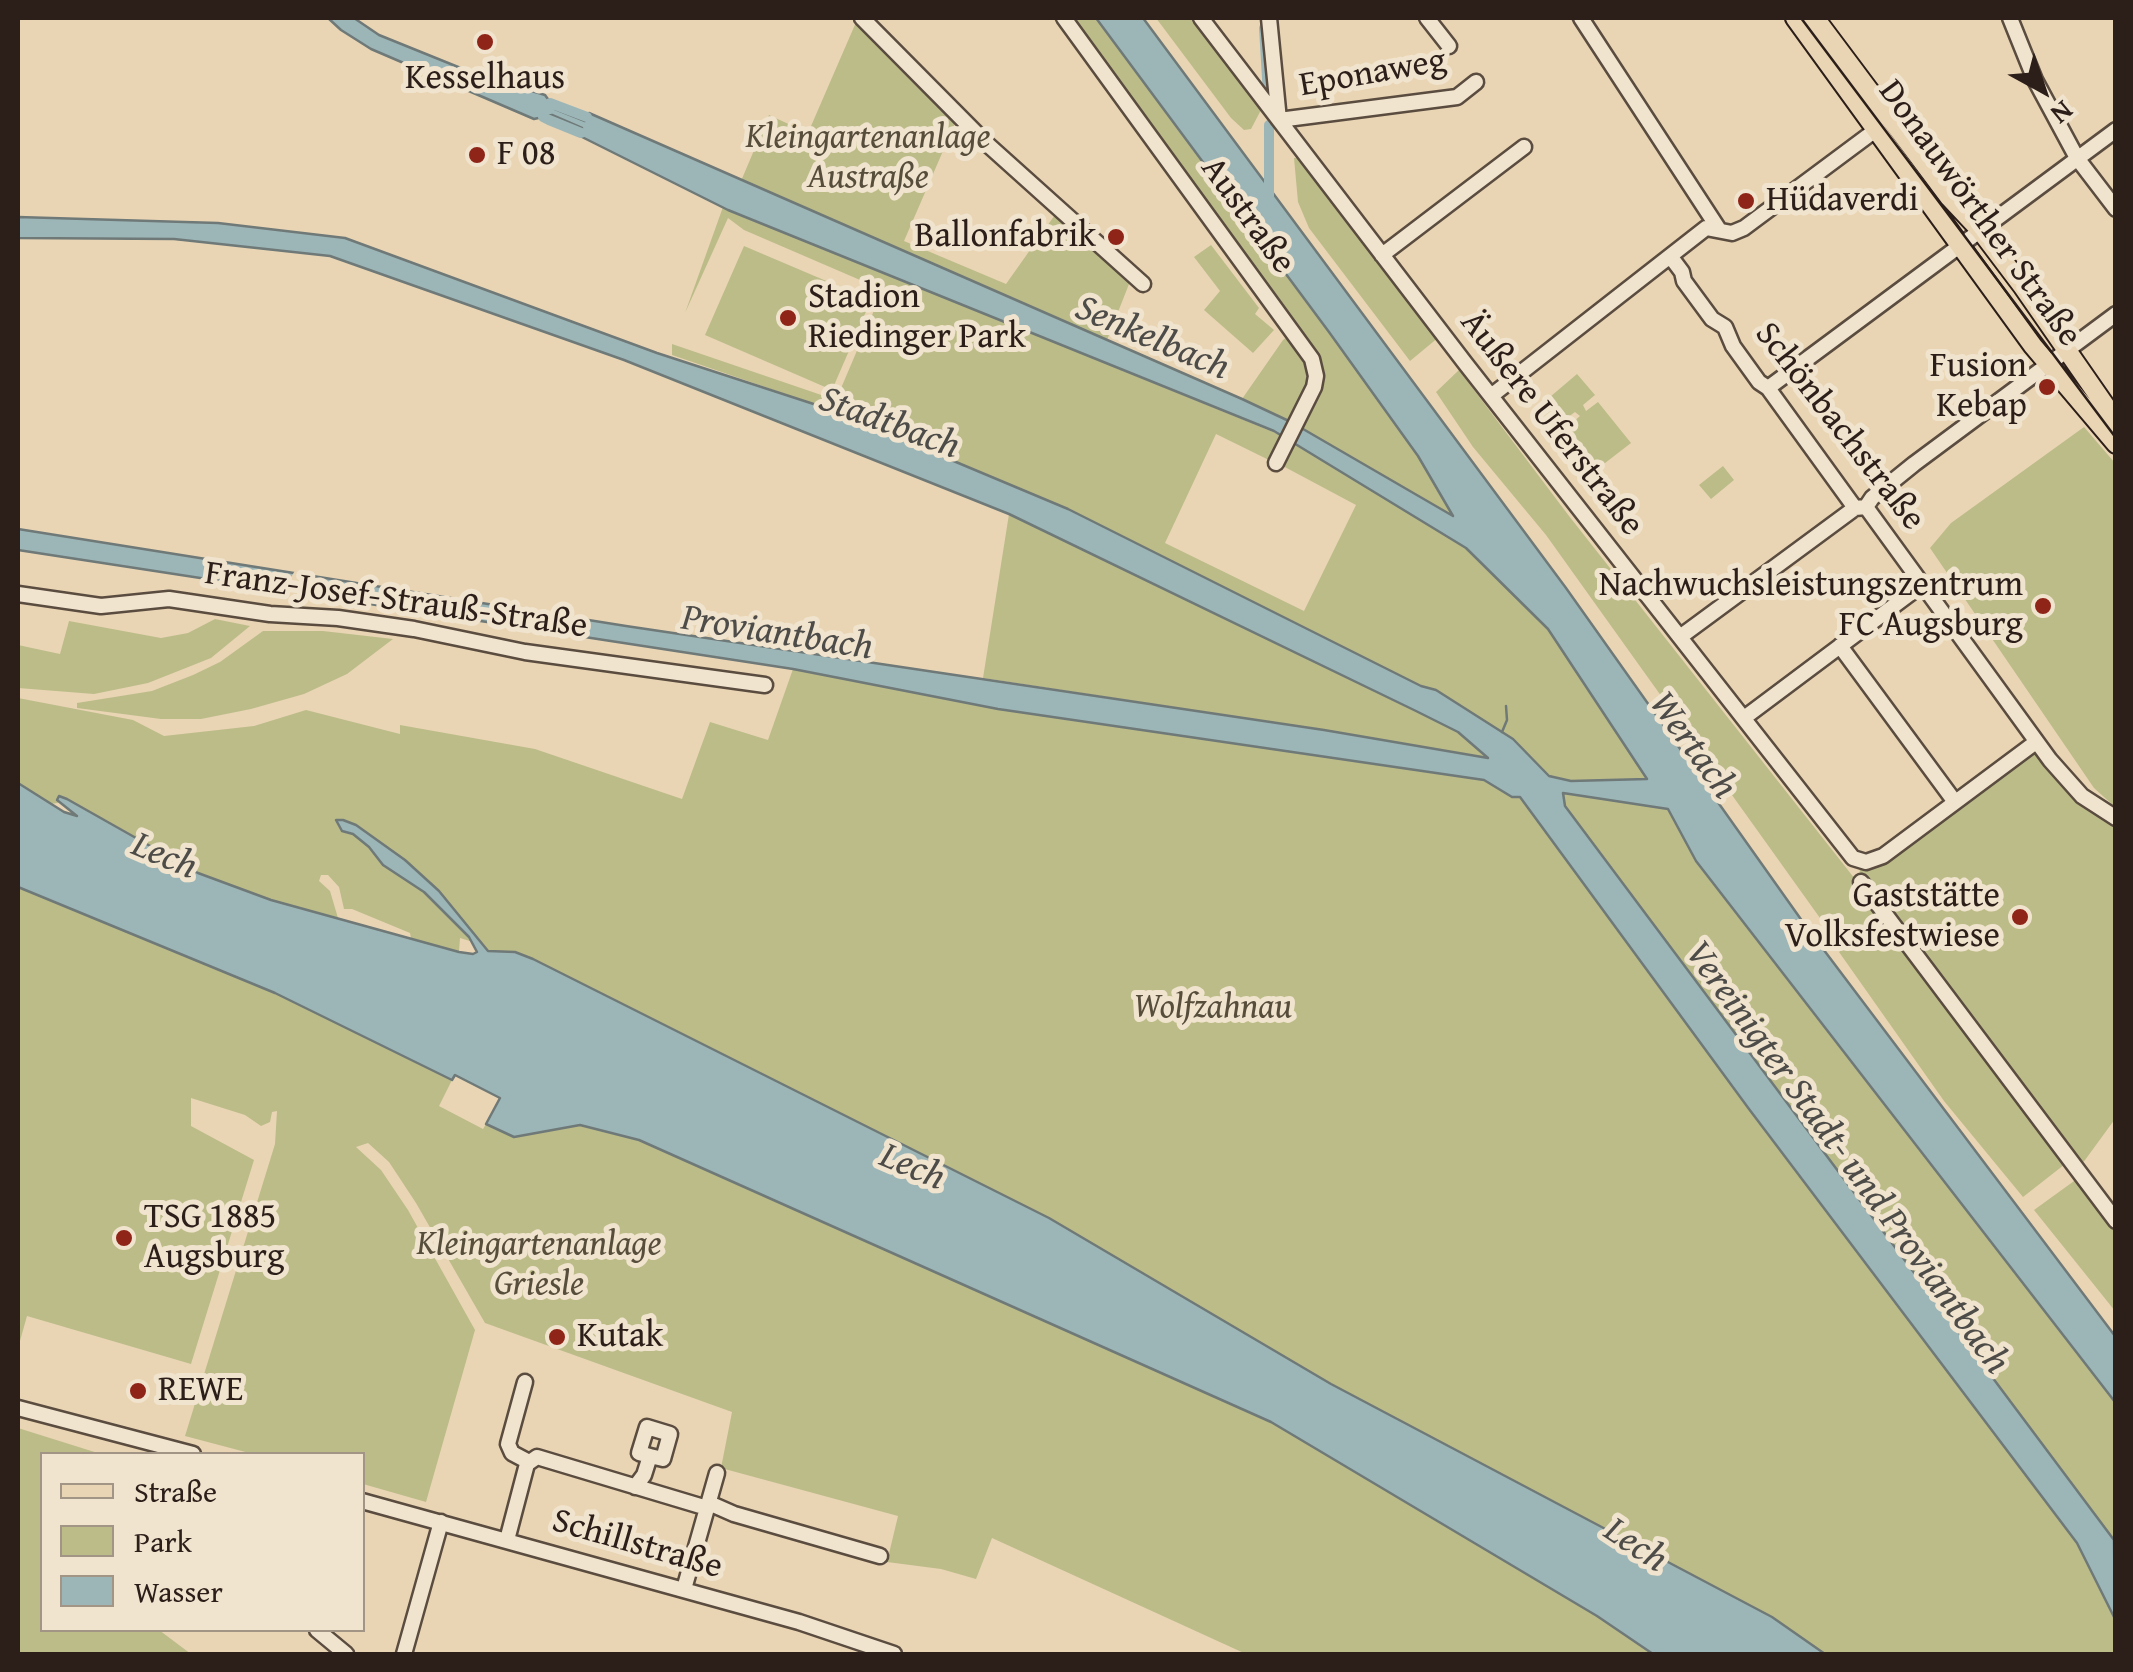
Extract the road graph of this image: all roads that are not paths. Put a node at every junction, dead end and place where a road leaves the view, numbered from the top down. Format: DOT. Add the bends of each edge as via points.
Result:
graph roads {
  1 [pos="862,18"];
  2 [pos="1064,18"];
  3 [pos="1201,18"];
  4 [pos="1270,18"];
  5 [pos="1427,18"];
  6 [pos="1581,18"];
  7 [pos="1795,18"];
  8 [pos="1814,18"];
  9 [pos="2010,18"];
  10 [pos="1449,46"];
  11 [pos="1476,82"];
  12 [pos="1279,120"];
  13 [pos="1876,129"];
  14 [pos="2116,130"];
  15 [pos="1524,147"];
  16 [pos="2077,158"];
  17 [pos="2116,209"];
  18 [pos="1718,228"];
  19 [pos="1980,230"];
  20 [pos="1962,244"];
  21 [pos="1382,256"];
  22 [pos="1670,256"];
  23 [pos="1143,284"];
  24 [pos="2116,314"];
  25 [pos="2068,350"];
  26 [pos="2047,364"];
  27 [pos="1768,388"];
  28 [pos="1491,396"];
  29 [pos="2116,421"];
  30 [pos="2116,444"];
  31 [pos="1276,464"];
  32 [pos="1860,508"];
  33 [pos="1923,584"];
  34 [pos="18,594"];
  35 [pos="1680,637"];
  36 [pos="1840,646"];
  37 [pos="766,685"];
  38 [pos="1744,718"];
  39 [pos="2036,742"];
  40 [pos="1955,802"];
  41 [pos="2116,818"];
  42 [pos="1861,882"];
  43 [pos="2116,1221"];
  44 [pos="525,1382"];
  45 [pos="18,1408"];
  46 [pos="185,1452"];
  47 [pos="649,1458"];
  48 [pos="529,1462"];
  49 [pos="717,1473"];
  50 [pos="635,1487"];
  51 [pos="365,1501"];
  52 [pos="708,1505"];
  53 [pos="441,1522"];
  54 [pos="507,1540"];
  55 [pos="880,1556"];
  56 [pos="684,1589"];
  57 [pos="319,1632"];
  58 [pos="346,1654"];
  59 [pos="404,1654"];
  60 [pos="894,1654"];
  1 -- 23 [label="street" via="986,144"];
  2 -- 31 [label="street, Austraße" via="1307,349 1316,376"];
  3 -- 12 [label="street, Äußere Uferstraße"];
  4 -- 12 [label="street"];
  5 -- 10 [label="street"];
  6 -- 18 [label="street"];
  7 -- 13 [label="main road, Donauwörther Straße"];
  8 -- 19 [label="main road, Donauwörther Straße"];
  9 -- 16 [label="street"];
  11 -- 12 [label="street, Eponaweg" via="1457,97"];
  12 -- 21 [label="street, Äußere Uferstraße"];
  13 -- 18 [label="street" via="1744,228"];
  13 -- 20 [label="main road, Donauwörther Straße"];
  14 -- 16 [label="street"];
  15 -- 21 [label="street"];
  16 -- 17 [label="street"];
  16 -- 19 [label="street"];
  18 -- 22 [label="street" via="1706,228"];
  19 -- 20 [label="street"];
  19 -- 25 [label="main road, Donauwörther Straße"];
  20 -- 26 [label="main road, Donauwörther Straße"];
  20 -- 27 [label="street"];
  21 -- 28 [label="street, Äußere Uferstraße"];
  22 -- 27 [label="street, Schönbachstraße"];
  22 -- 28 [label="street"];
  24 -- 25 [label="street"];
  25 -- 26 [label="street"];
  25 -- 29 [label="main road, Donauwörther Straße"];
  26 -- 30 [label="main road, Donauwörther Straße"];
  26 -- 32 [label="street"];
  27 -- 32 [label="street, Schönbachstraße"];
  28 -- 35 [label="street, Äußere Uferstraße"];
  32 -- 33 [label="street, Schönbachstraße"];
  32 -- 35 [label="street"];
  33 -- 36 [label="street"];
  33 -- 39 [label="street, Schönbachstraße"];
  34 -- 37 [label="street, Franz-Josef-Strauß-Straße" via="81,605 169,599 338,618"];
  35 -- 38 [label="street, Äußere Uferstraße"];
  36 -- 38 [label="street"];
  36 -- 40 [label="street"];
  38 -- 40 [label="street, Äußere Uferstraße" via="1846,851 1861,861 1883,856"];
  39 -- 40 [label="street"];
  39 -- 41 [label="street, Schönbachstraße" via="2082,796"];
  42 -- 43 [label="street"];
  44 -- 48 [label="street" via="508,1444"];
  45 -- 46 [label="street"];
  47 -- 50 [label="street"];
  48 -- 50 [label="street" via="537,1458"];
  48 -- 54 [label="street"];
  49 -- 52 [label="street"];
  50 -- 52 [label="street"];
  51 -- 53 [label="street, Schillstraße"];
  52 -- 55 [label="street"];
  52 -- 56 [label="street"];
  53 -- 54 [label="street, Schillstraße"];
  53 -- 59 [label="street"];
  54 -- 56 [label="street, Schillstraße"];
  56 -- 60 [label="street, Schillstraße"];
  57 -- 58 [label="street"];
}
